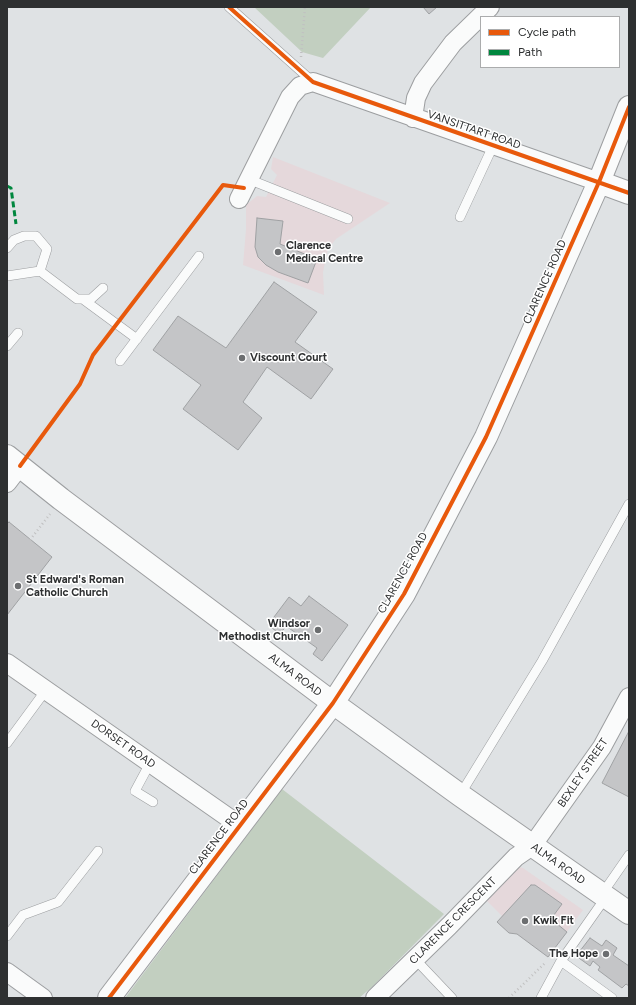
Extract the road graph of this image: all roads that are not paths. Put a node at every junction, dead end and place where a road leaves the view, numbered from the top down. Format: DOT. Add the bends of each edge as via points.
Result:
graph roads {
  1 [pos="229,7"];
  2 [pos="490,7"];
  3 [pos="481,16"];
  4 [pos="480,17"];
  5 [pos="313,82"];
  6 [pos="629,107"];
  7 [pos="413,118"];
  8 [pos="493,146"];
  9 [pos="248,179"];
  10 [pos="599,182"];
  11 [pos="629,193"];
  12 [pos="239,199"];
  13 [pos="460,217"];
  14 [pos="348,220"];
  15 [pos="7,248"];
  16 [pos="198,256"];
  17 [pos="40,271"];
  18 [pos="7,276"];
  19 [pos="103,288"];
  20 [pos="84,300"];
  21 [pos="18,333"];
  22 [pos="137,339"];
  23 [pos="7,346"];
  24 [pos="120,361"];
  25 [pos="11,468"];
  26 [pos="629,504"];
  27 [pos="7,663"];
  28 [pos="46,690"];
  29 [pos="629,697"];
  30 [pos="333,703"];
  31 [pos="7,744"];
  32 [pos="150,763"];
  33 [pos="460,795"];
  34 [pos="153,802"];
  35 [pos="239,825"];
  36 [pos="532,846"];
  37 [pos="98,851"];
  38 [pos="629,855"];
  39 [pos="604,896"];
  40 [pos="629,913"];
  41 [pos="7,936"];
  42 [pos="415,959"];
  43 [pos="561,961"];
  44 [pos="7,972"];
  45 [pos="43,998"];
  46 [pos="109,998"];
  47 [pos="375,998"];
  48 [pos="452,998"];
  49 [pos="541,998"];
  50 [pos="612,998"];
  1 -- 5 [label="lane"];
  2 -- 3 [label="street"];
  4 -- 7 [label="street" via="453,43 422,83 416,98"];
  5 -- 7 [label="street, VANSITTART ROAD"];
  5 -- 9 [label="street" via="300,86 290,96"];
  6 -- 10 [label="street, CLARENCE ROAD"];
  7 -- 8 [label="street, VANSITTART ROAD"];
  8 -- 10 [label="street, VANSITTART ROAD"];
  8 -- 13 [label="lane"];
  9 -- 12 [label="street"];
  9 -- 14 [label="lane"];
  10 -- 11 [label="street, VANSITTART ROAD"];
  10 -- 30 [label="street, CLARENCE ROAD" via="486,437 404,594"];
  15 -- 17 [label="lane" via="14,240 24,236 36,236 47,249"];
  16 -- 22 [label="lane"];
  17 -- 18 [label="lane"];
  17 -- 20 [label="lane" via="77,299"];
  19 -- 20 [label="lane" via="91,299"];
  20 -- 22 [label="lane"];
  21 -- 23 [label="lane"];
  22 -- 24 [label="lane"];
  25 -- 30 [label="street, ALMA ROAD" via="61,499"];
  26 -- 33 [label="lane" via="542,661"];
  27 -- 28 [label="street, DORSET ROAD"];
  28 -- 31 [label="lane"];
  28 -- 32 [label="street, DORSET ROAD"];
  29 -- 36 [label="street, BEXLEY STREET" via="602,747"];
  30 -- 33 [label="street, ALMA ROAD"];
  30 -- 35 [label="street, CLARENCE ROAD"];
  32 -- 34 [label="lane" via="135,791"];
  32 -- 35 [label="street, DORSET ROAD"];
  33 -- 36 [label="street, ALMA ROAD"];
  35 -- 46 [label="street, CLARENCE ROAD"];
  36 -- 39 [label="street, ALMA ROAD"];
  36 -- 42 [label="street, CLARENCE CRESCENT" via="516,857"];
  37 -- 41 [label="lane" via="58,902 23,915"];
  38 -- 39 [label="lane"];
  39 -- 40 [label="street, ALMA ROAD"];
  39 -- 43 [label="lane"];
  42 -- 47 [label="street, CLARENCE CRESCENT"];
  42 -- 48 [label="lane"];
  43 -- 49 [label="lane"];
  43 -- 50 [label="lane"];
  44 -- 45 [label="street"];
}
